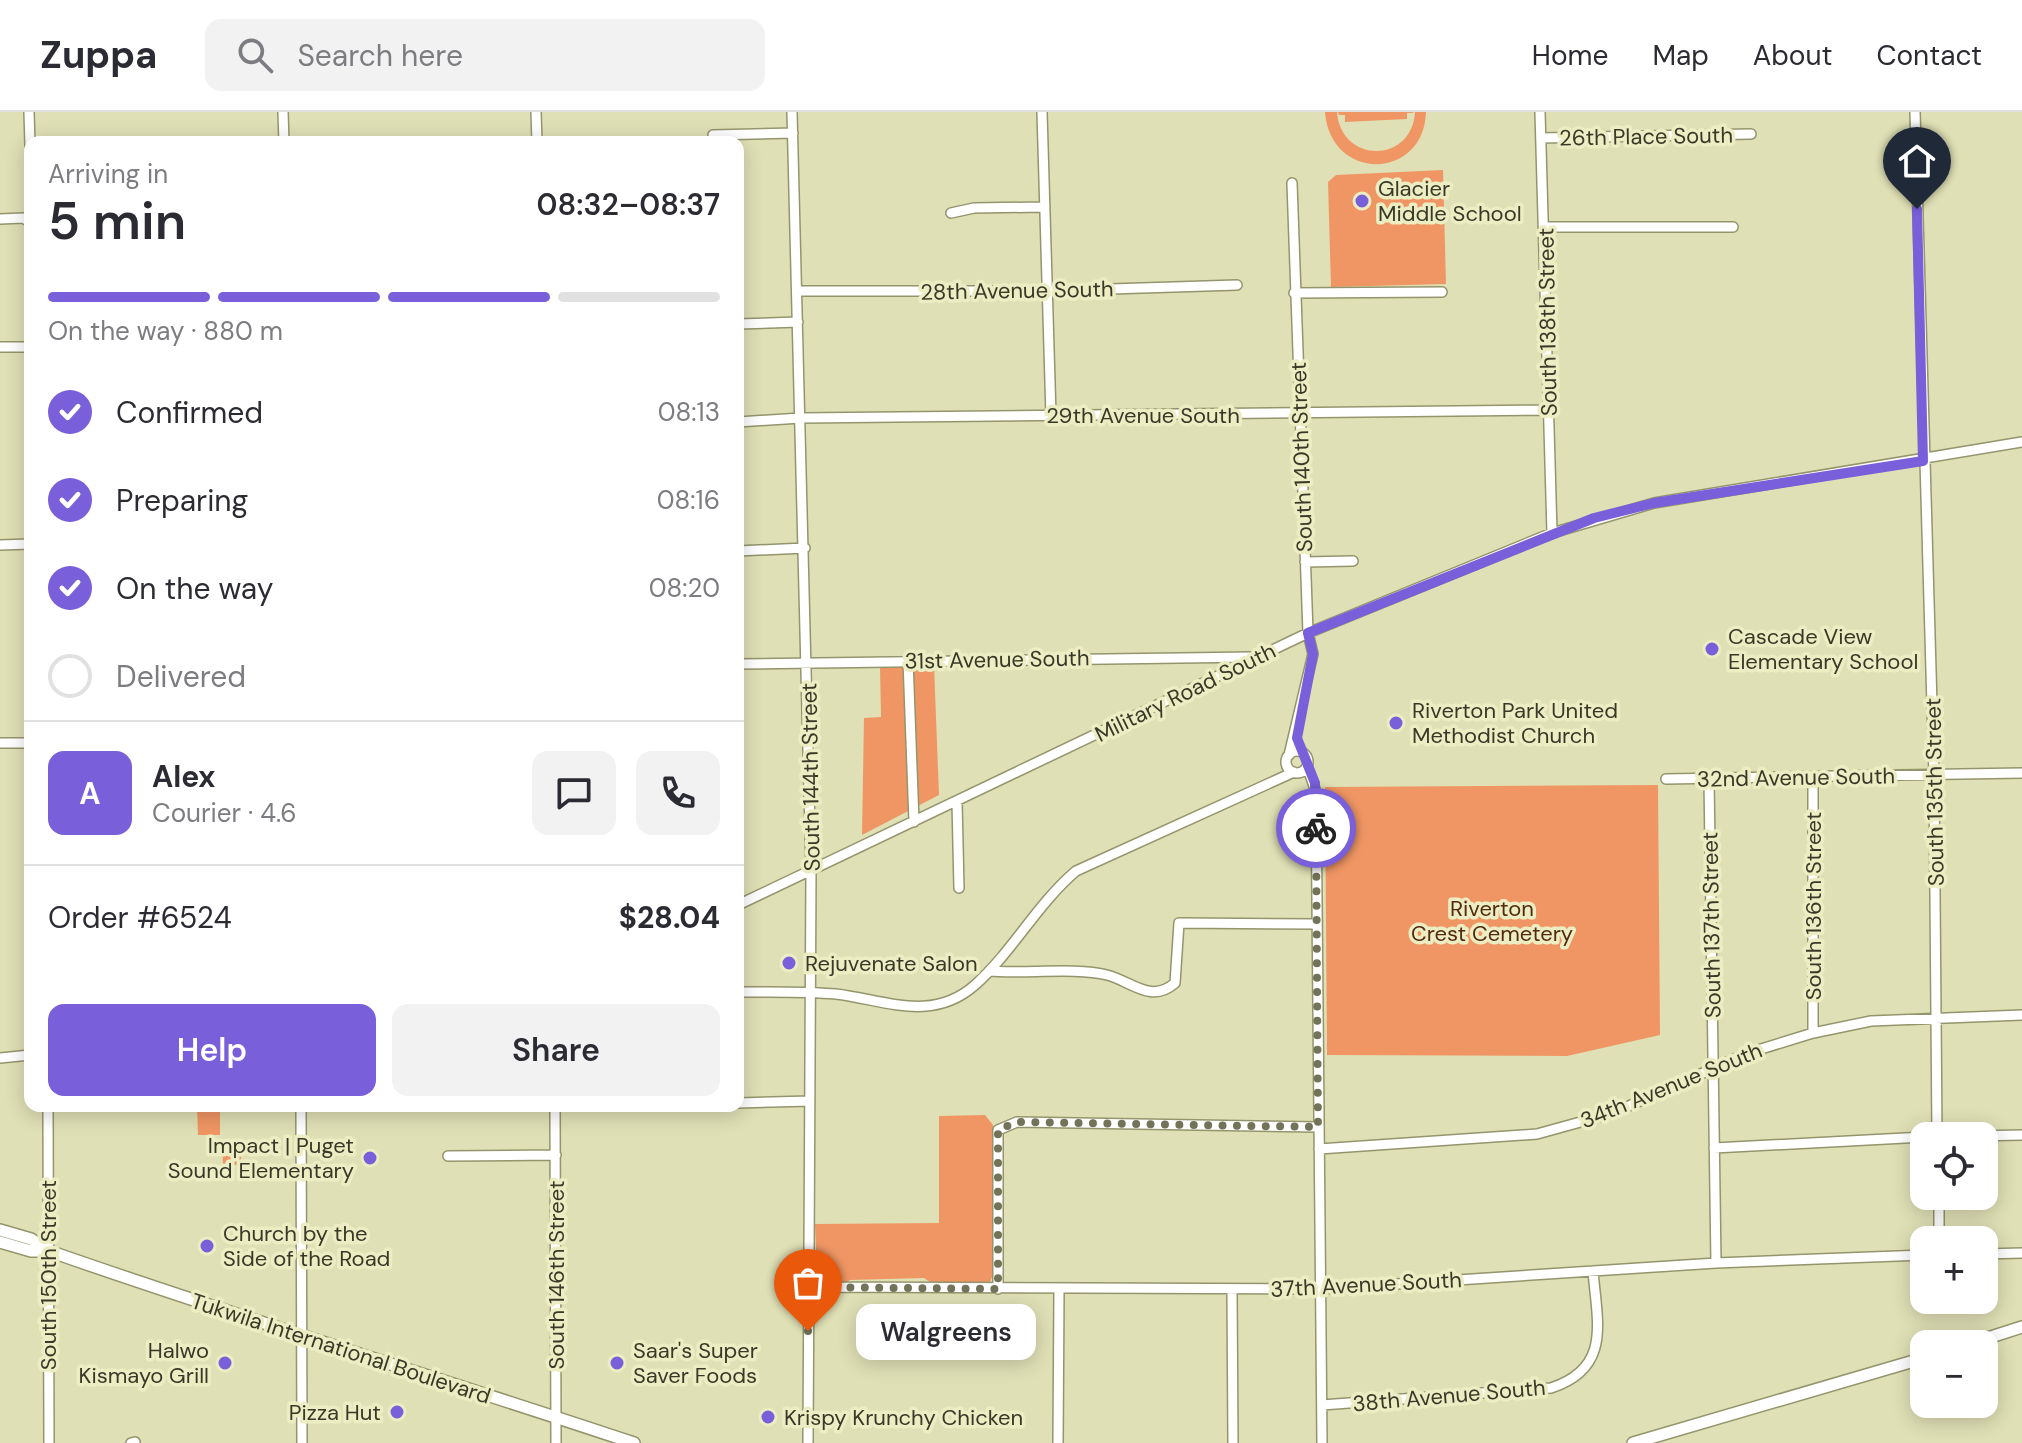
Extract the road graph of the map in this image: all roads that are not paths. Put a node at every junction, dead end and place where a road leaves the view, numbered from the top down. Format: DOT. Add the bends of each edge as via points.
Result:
graph roads {
  1 [pos="29,112"];
  2 [pos="283,112"];
  3 [pos="536,112"];
  4 [pos="792,112"];
  5 [pos="1042,112"];
  6 [pos="1540,112"];
  7 [pos="1915,112"];
  8 [pos="793,133"];
  9 [pos="1751,134"];
  10 [pos="713,135"];
  11 [pos="30,136"];
  12 [pos="284,136"];
  13 [pos="537,136"];
  14 [pos="1541,138"];
  15 [pos="1292,183"];
  16 [pos="1043,207"];
  17 [pos="951,213"];
  18 [pos="0,219"];
  19 [pos="24,219"];
  20 [pos="1545,227"];
  21 [pos="1733,227"];
  22 [pos="1237,285"];
  23 [pos="797,291"];
  24 [pos="1047,291"];
  25 [pos="1442,292"];
  26 [pos="1294,293"];
  27 [pos="798,322"];
  28 [pos="744,324"];
  29 [pos="0,347"];
  30 [pos="24,347"];
  31 [pos="1549,410"];
  32 [pos="1298,414"];
  33 [pos="1051,416"];
  34 [pos="801,418"];
  35 [pos="744,422"];
  36 [pos="2022,442"];
  37 [pos="1923,461"];
  38 [pos="1552,533"];
  39 [pos="24,544"];
  40 [pos="0,545"];
  41 [pos="805,548"];
  42 [pos="744,551"];
  43 [pos="1353,561"];
  44 [pos="1305,562"];
  45 [pos="1308,633"];
  46 [pos="1256,657"];
  47 [pos="908,660"];
  48 [pos="808,661"];
  49 [pos="744,664"];
  50 [pos="0,743"];
  51 [pos="24,743"];
  52 [pos="1292,757"];
  53 [pos="1303,771"];
  54 [pos="2022,773"];
  55 [pos="1934,775"];
  56 [pos="1666,779"];
  57 [pos="1709,779"];
  58 [pos="1813,779"];
  59 [pos="1266,785"];
  60 [pos="957,802"];
  61 [pos="914,822"];
  62 [pos="811,870"];
  63 [pos="959,888"];
  64 [pos="744,902"];
  65 [pos="1316,924"];
  66 [pos="989,971"];
  67 [pos="744,992"];
  68 [pos="811,992"];
  69 [pos="2022,1015"];
  70 [pos="1937,1016"];
  71 [pos="1813,1033"];
  72 [pos="24,1056"];
  73 [pos="0,1058"];
  74 [pos="1712,1068"];
  75 [pos="810,1101"];
  76 [pos="744,1103"];
  77 [pos="48,1112"];
  78 [pos="301,1112"];
  79 [pos="555,1112"];
  80 [pos="1937,1122"];
  81 [pos="1318,1127"];
  82 [pos="2022,1135"];
  83 [pos="1998,1136"];
  84 [pos="1910,1138"];
  85 [pos="1714,1148"];
  86 [pos="1319,1149"];
  87 [pos="556,1155"];
  88 [pos="448,1156"];
  89 [pos="0,1230"];
  90 [pos="0,1242"];
  91 [pos="49,1251"];
  92 [pos="2022,1253"];
  93 [pos="1998,1254"];
  94 [pos="1910,1256"];
  95 [pos="1716,1263"];
  96 [pos="1593,1271"];
  97 [pos="808,1287"];
  98 [pos="998,1289"];
  99 [pos="1232,1289"];
  100 [pos="1320,1289"];
  101 [pos="1059,1290"];
  102 [pos="2022,1327"];
  103 [pos="1998,1335"];
  104 [pos="301,1336"];
  105 [pos="1910,1362"];
  106 [pos="1322,1405"];
  107 [pos="557,1417"];
  108 [pos="49,1443"];
  109 [pos="302,1443"];
  110 [pos="556,1443"];
  111 [pos="634,1443"];
  112 [pos="808,1443"];
  113 [pos="1058,1443"];
  114 [pos="1233,1443"];
  115 [pos="1322,1443"];
  116 [pos="1633,1443"];
  1 -- 11 [label="street"];
  2 -- 12 [label="street"];
  3 -- 13 [label="street"];
  4 -- 8 [label="street, South 144th Street"];
  5 -- 16 [label="street"];
  6 -- 14 [label="street, South 138th Street"];
  7 -- 37 [label="street, South 135th Street"];
  8 -- 10 [label="street"];
  8 -- 23 [label="street, South 144th Street"];
  9 -- 14 [label="street, 26th Place South"];
  14 -- 20 [label="street, South 138th Street"];
  15 -- 26 [label="street, South 140th Street"];
  16 -- 17 [label="street"];
  16 -- 24 [label="street"];
  18 -- 19 [label="street"];
  20 -- 21 [label="street"];
  20 -- 31 [label="street, South 138th Street"];
  22 -- 24 [label="street, 28th Avenue South"];
  23 -- 24 [label="street, 28th Avenue South"];
  23 -- 27 [label="street, South 144th Street"];
  24 -- 33 [label="street"];
  25 -- 26 [label="street"];
  26 -- 32 [label="street, South 140th Street"];
  27 -- 28 [label="street"];
  27 -- 34 [label="street, South 144th Street"];
  29 -- 30 [label="street"];
  31 -- 32 [label="street, 29th Avenue South"];
  31 -- 38 [label="street, South 138th Street"];
  32 -- 33 [label="street, 29th Avenue South"];
  32 -- 44 [label="street, South 140th Street"];
  33 -- 34 [label="street, 29th Avenue South"];
  34 -- 35 [label="street, 29th Avenue South"];
  34 -- 41 [label="street, South 144th Street"];
  36 -- 37 [label="street, Military Road South"];
  37 -- 38 [label="street, Military Road South" via="1654,503"];
  37 -- 55 [label="street, South 135th Street"];
  38 -- 45 [label="street, Military Road South"];
  39 -- 40 [label="street"];
  41 -- 42 [label="street"];
  41 -- 48 [label="street, South 144th Street"];
  43 -- 44 [label="street"];
  44 -- 45 [label="street, South 140th Street"];
  45 -- 46 [label="street, Military Road South"];
  45 -- 52 [label="street, South 140th Street" via="1313,654"];
  46 -- 47 [label="street, 31st Avenue South"];
  46 -- 60 [label="street, Military Road South"];
  47 -- 48 [label="street, 31st Avenue South"];
  47 -- 61 [label="street"];
  48 -- 49 [label="street, 31st Avenue South"];
  48 -- 62 [label="street, South 144th Street"];
  50 -- 51 [label="street"];
  52 -- 53 [label="street"];
  52 -- 53 [label="street" via="1306,756"];
  52 -- 59 [label="street"];
  53 -- 59 [label="street"];
  53 -- 65 [label="street" via="1316,792"];
  54 -- 55 [label="street, 32nd Avenue South"];
  55 -- 58 [label="street, 32nd Avenue South"];
  55 -- 70 [label="street, South 135th Street"];
  56 -- 57 [label="street, 32nd Avenue South"];
  57 -- 58 [label="street, 32nd Avenue South"];
  57 -- 74 [label="street, South 137th Street"];
  58 -- 71 [label="street, South 136th Street"];
  59 -- 66 [label="street" via="1076,871"];
  60 -- 61 [label="street, Military Road South"];
  60 -- 63 [label="street"];
  61 -- 62 [label="street, Military Road South"];
  62 -- 64 [label="street, Military Road South"];
  62 -- 68 [label="street, South 144th Street"];
  65 -- 66 [label="street" via="1179,923 1175,983 1169,989 1141,991 1106,975"];
  65 -- 81 [label="street"];
  66 -- 68 [label="street" via="960,997 929,1007"];
  67 -- 68 [label="street"];
  68 -- 75 [label="street, South 144th Street"];
  69 -- 70 [label="street, 34th Avenue South"];
  70 -- 71 [label="street, 34th Avenue South" via="1871,1021"];
  70 -- 80 [label="street, South 135th Street"];
  71 -- 74 [label="street, 34th Avenue South"];
  72 -- 73 [label="street"];
  74 -- 85 [label="street, South 137th Street"];
  74 -- 86 [label="street, 34th Avenue South" via="1613,1113 1537,1134"];
  75 -- 76 [label="street"];
  75 -- 97 [label="street, South 144th Street"];
  77 -- 91 [label="street, South 150th Street"];
  78 -- 104 [label="street"];
  79 -- 87 [label="street, South 146th Street"];
  81 -- 86 [label="street"];
  81 -- 98 [label="street" via="1017,1122 998,1130"];
  82 -- 83 [label="street"];
  84 -- 85 [label="street"];
  85 -- 95 [label="street, South 137th Street"];
  86 -- 100 [label="street"];
  87 -- 88 [label="street"];
  87 -- 107 [label="street, South 146th Street"];
  89 -- 91 [label="main road, Tukwila International Boulevard"];
  90 -- 91 [label="main road, Tukwila International Boulevard"];
  91 -- 104 [label="main road, Tukwila International Boulevard"];
  91 -- 108 [label="street, South 150th Street"];
  92 -- 93 [label="street"];
  94 -- 95 [label="street, 37th Avenue South"];
  95 -- 96 [label="street, 37th Avenue South"];
  96 -- 100 [label="street, 37th Avenue South"];
  96 -- 106 [label="street, 38th Avenue South" via="1598,1340 1579,1375 1551,1388"];
  97 -- 98 [label="street, 37th Avenue South"];
  97 -- 112 [label="street, South 144th Street"];
  98 -- 101 [label="street, 37th Avenue South"];
  99 -- 100 [label="street, 37th Avenue South"];
  99 -- 101 [label="street, 37th Avenue South"];
  99 -- 114 [label="street"];
  100 -- 106 [label="street"];
  101 -- 113 [label="street"];
  102 -- 103 [label="main road"];
  104 -- 107 [label="main road, Tukwila International Boulevard"];
  104 -- 109 [label="street"];
  105 -- 116 [label="main road"];
  106 -- 115 [label="street"];
  107 -- 110 [label="street, South 146th Street"];
  107 -- 111 [label="main road, Tukwila International Boulevard"];
}
